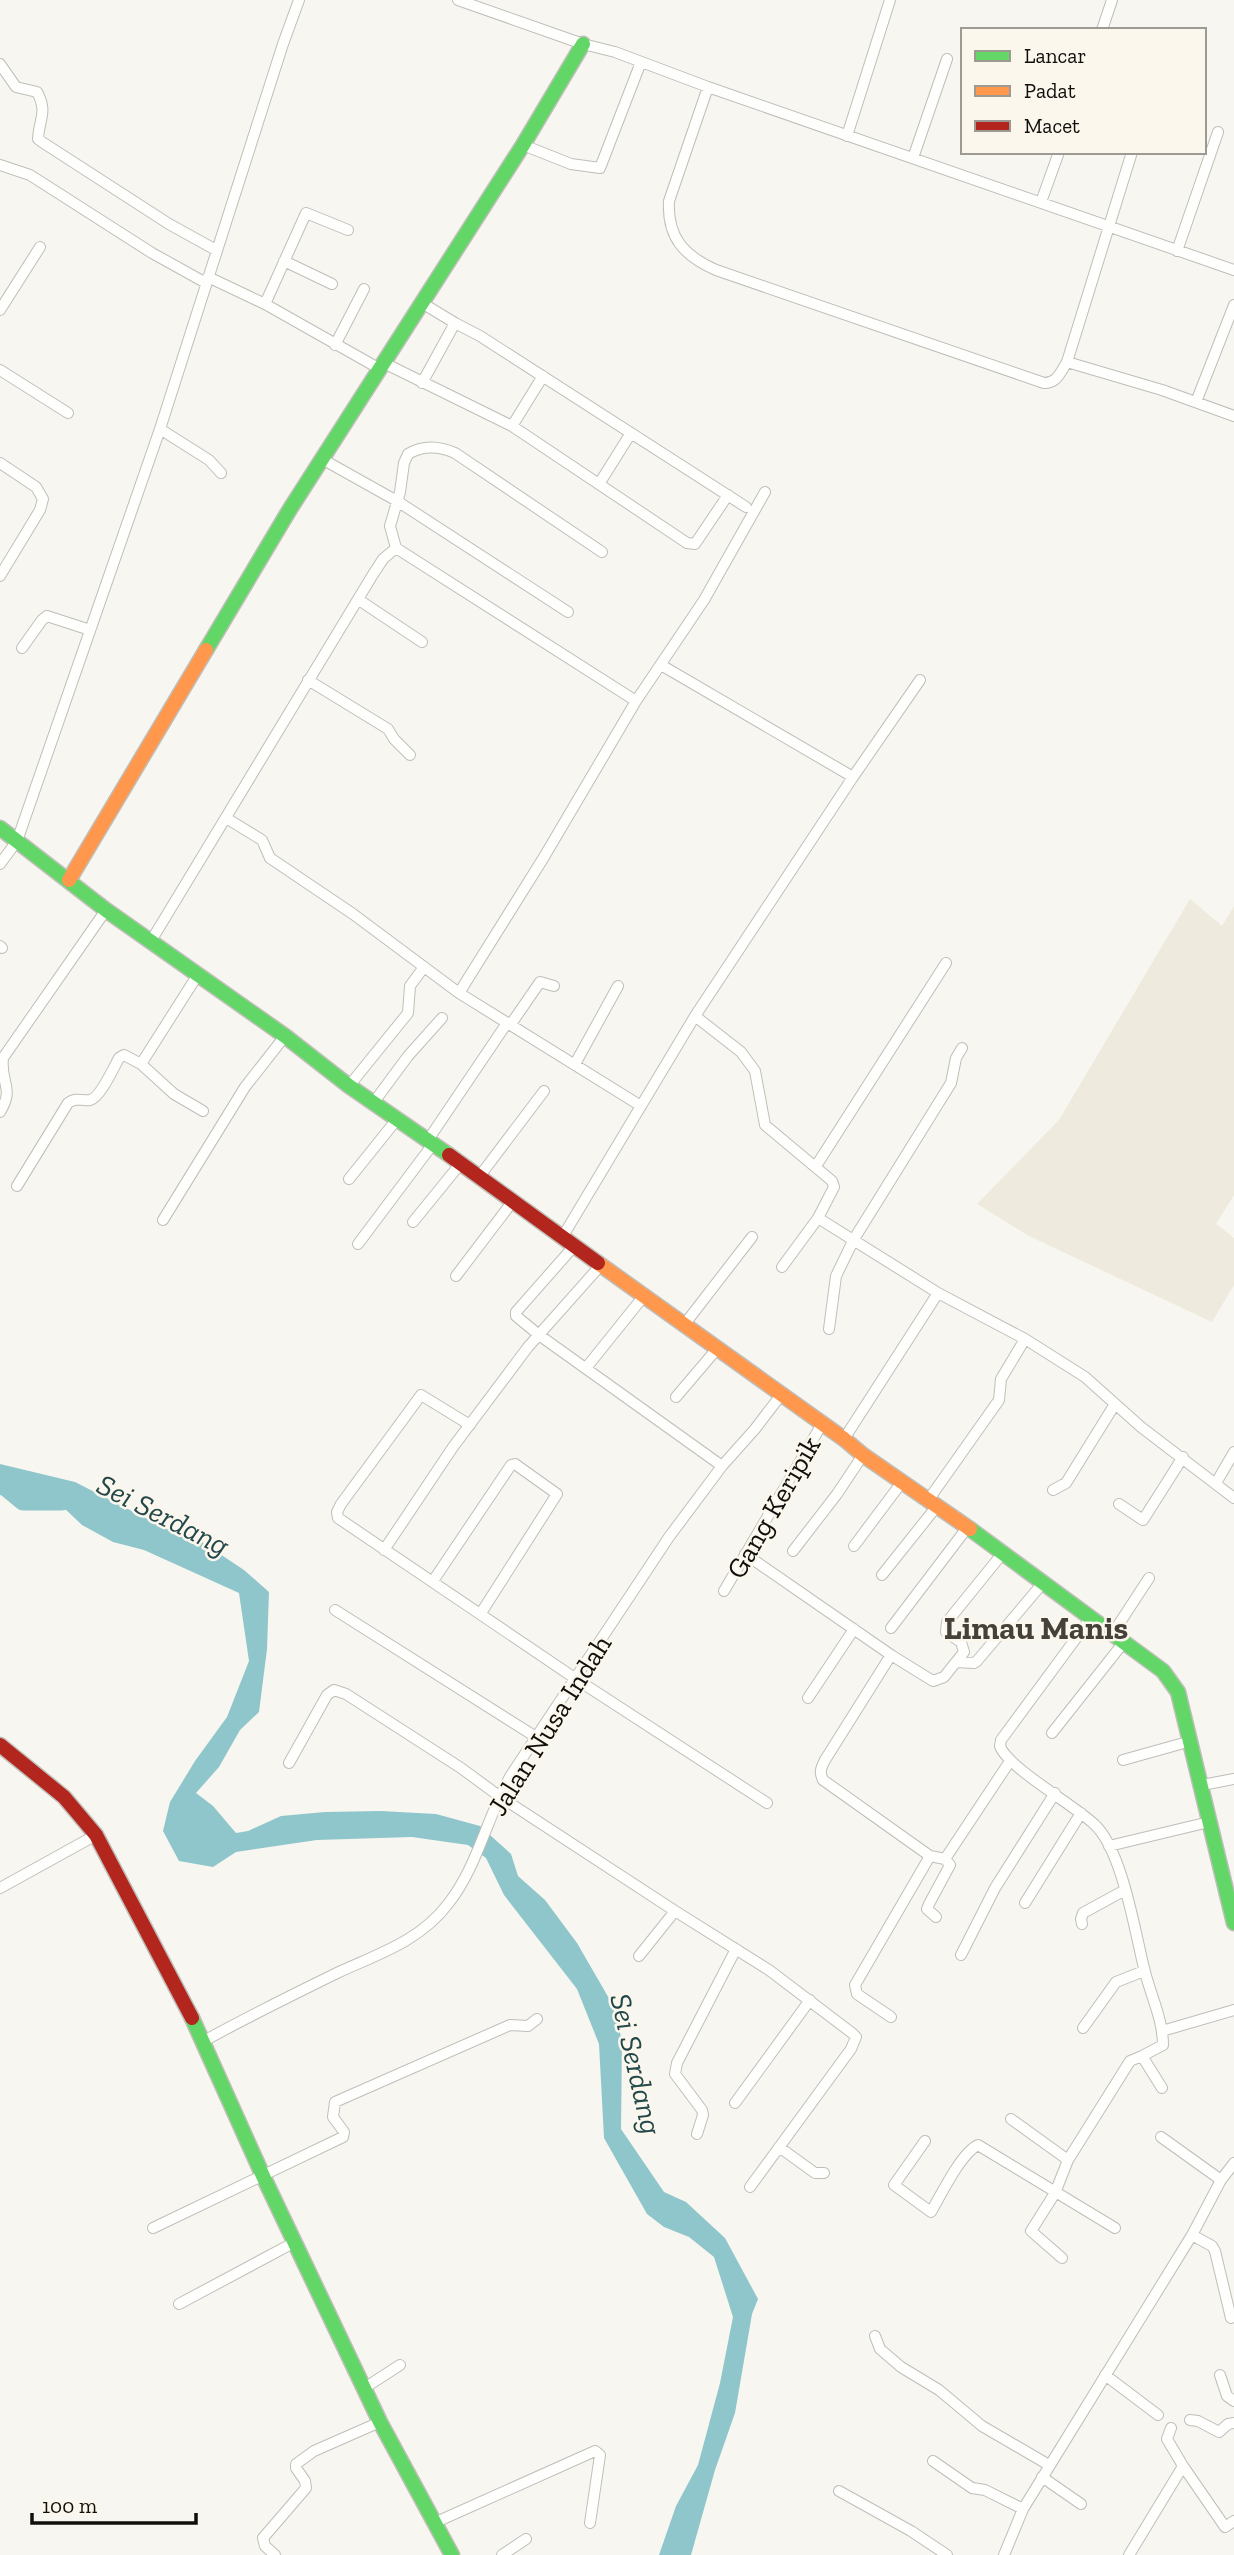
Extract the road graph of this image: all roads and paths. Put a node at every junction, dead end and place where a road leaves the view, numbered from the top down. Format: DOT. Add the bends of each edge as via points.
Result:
graph roads {
  1 [pos="299,0"];
  2 [pos="457,0"];
  3 [pos="890,0"];
  4 [pos="1112,0"];
  5 [pos="1103,28"];
  6 [pos="583,44"];
  7 [pos="947,59"];
  8 [pos="641,62"];
  9 [pos="0,64"];
  10 [pos="708,88"];
  11 [pos="1218,132"];
  12 [pos="847,136"];
  13 [pos="523,145"];
  14 [pos="1058,154"];
  15 [pos="1131,154"];
  16 [pos="913,158"];
  17 [pos="0,165"];
  18 [pos="1041,202"];
  19 [pos="1107,226"];
  20 [pos="348,230"];
  21 [pos="40,247"];
  22 [pos="216,250"];
  23 [pos="1177,251"];
  24 [pos="284,261"];
  25 [pos="1234,270"];
  26 [pos="207,280"];
  27 [pos="332,284"];
  28 [pos="365,289"];
  29 [pos="422,303"];
  30 [pos="265,304"];
  31 [pos="1234,305"];
  32 [pos="0,310"];
  33 [pos="455,323"];
  34 [pos="335,345"];
  35 [pos="1067,362"];
  36 [pos="382,366"];
  37 [pos="0,369"];
  38 [pos="543,376"];
  39 [pos="422,383"];
  40 [pos="1196,402"];
  41 [pos="68,413"];
  42 [pos="1234,416"];
  43 [pos="512,426"];
  44 [pos="160,429"];
  45 [pos="631,433"];
  46 [pos="322,459"];
  47 [pos="0,463"];
  48 [pos="221,473"];
  49 [pos="599,484"];
  50 [pos="765,492"];
  51 [pos="728,495"];
  52 [pos="397,501"];
  53 [pos="746,507"];
  54 [pos="396,548"];
  55 [pos="602,552"];
  56 [pos="0,576"];
  57 [pos="359,600"];
  58 [pos="568,612"];
  59 [pos="89,630"];
  60 [pos="422,642"];
  61 [pos="22,648"];
  62 [pos="661,665"];
  63 [pos="308,680"];
  64 [pos="920,680"];
  65 [pos="636,701"];
  66 [pos="410,755"];
  67 [pos="853,777"];
  68 [pos="226,818"];
  69 [pos="0,828"];
  70 [pos="17,841"];
  71 [pos="0,864"];
  72 [pos="69,880"];
  73 [pos="106,910"];
  74 [pos="151,941"];
  75 [pos="946,963"];
  76 [pos="424,967"];
  77 [pos="197,976"];
  78 [pos="554,986"];
  79 [pos="618,986"];
  80 [pos="459,993"];
  81 [pos="695,1016"];
  82 [pos="442,1018"];
  83 [pos="509,1023"];
  84 [pos="285,1036"];
  85 [pos="962,1048"];
  86 [pos="141,1064"];
  87 [pos="575,1064"];
  88 [pos="349,1086"];
  89 [pos="544,1091"];
  90 [pos="374,1102"];
  91 [pos="642,1107"];
  92 [pos="203,1111"];
  93 [pos="0,1112"];
  94 [pos="398,1118"];
  95 [pos="431,1142"];
  96 [pos="461,1163"];
  97 [pos="816,1166"];
  98 [pos="479,1177"];
  99 [pos="349,1179"];
  100 [pos="17,1186"];
  101 [pos="513,1201"];
  102 [pos="818,1218"];
  103 [pos="163,1220"];
  104 [pos="412,1223"];
  105 [pos="562,1236"];
  106 [pos="752,1237"];
  107 [pos="854,1238"];
  108 [pos="358,1244"];
  109 [pos="575,1245"];
  110 [pos="600,1266"];
  111 [pos="782,1267"];
  112 [pos="456,1276"];
  113 [pos="938,1293"];
  114 [pos="643,1297"];
  115 [pos="684,1325"];
  116 [pos="829,1329"];
  117 [pos="539,1335"];
  118 [pos="1025,1339"];
  119 [pos="716,1350"];
  120 [pos="586,1368"];
  121 [pos="781,1395"];
  122 [pos="676,1397"];
  123 [pos="1115,1404"];
  124 [pos="822,1424"];
  125 [pos="470,1425"];
  126 [pos="844,1439"];
  127 [pos="1234,1452"];
  128 [pos="863,1455"];
  129 [pos="1183,1457"];
  130 [pos="722,1466"];
  131 [pos="902,1482"];
  132 [pos="1216,1483"];
  133 [pos="1053,1490"];
  134 [pos="1234,1498"];
  135 [pos="933,1502"];
  136 [pos="1119,1504"];
  137 [pos="967,1528"];
  138 [pos="854,1546"];
  139 [pos="384,1550"];
  140 [pos="793,1551"];
  141 [pos="1002,1554"];
  142 [pos="746,1555"];
  143 [pos="882,1575"];
  144 [pos="1149,1578"];
  145 [pos="433,1581"];
  146 [pos="1042,1584"];
  147 [pos="724,1591"];
  148 [pos="335,1610"];
  149 [pos="481,1613"];
  150 [pos="1091,1618"];
  151 [pos="891,1628"];
  152 [pos="854,1629"];
  153 [pos="1118,1637"];
  154 [pos="891,1655"];
  155 [pos="956,1662"];
  156 [pos="576,1679"];
  157 [pos="808,1698"];
  158 [pos="1052,1733"];
  159 [pos="536,1737"];
  160 [pos="1191,1741"];
  161 [pos="0,1745"];
  162 [pos="1123,1760"];
  163 [pos="1010,1761"];
  164 [pos="289,1763"];
  165 [pos="1234,1779"];
  166 [pos="1202,1785"];
  167 [pos="1055,1793"];
  168 [pos="499,1796"];
  169 [pos="767,1803"];
  170 [pos="1080,1813"];
  171 [pos="1209,1822"];
  172 [pos="96,1835"];
  173 [pos="1109,1846"];
  174 [pos="930,1856"];
  175 [pos="945,1859"];
  176 [pos="1228,1878"];
  177 [pos="0,1888"];
  178 [pos="1125,1890"];
  179 [pos="1025,1903"];
  180 [pos="675,1911"];
  181 [pos="936,1917"];
  182 [pos="1234,1923"];
  183 [pos="1082,1924"];
  184 [pos="736,1949"];
  185 [pos="961,1955"];
  186 [pos="639,1956"];
  187 [pos="1144,1970"];
  188 [pos="810,2000"];
  189 [pos="1234,2010"];
  190 [pos="891,2017"];
  191 [pos="537,2019"];
  192 [pos="1083,2028"];
  193 [pos="1162,2031"];
  194 [pos="204,2040"];
  195 [pos="1142,2056"];
  196 [pos="1162,2088"];
  197 [pos="735,2103"];
  198 [pos="1011,2119"];
  199 [pos="697,2134"];
  200 [pos="1161,2137"];
  201 [pos="925,2141"];
  202 [pos="779,2147"];
  203 [pos="1068,2160"];
  204 [pos="1234,2163"];
  205 [pos="824,2173"];
  206 [pos="263,2176"];
  207 [pos="1221,2180"];
  208 [pos="750,2187"];
  209 [pos="1055,2193"];
  210 [pos="153,2228"];
  211 [pos="1115,2228"];
  212 [pos="1192,2235"];
  213 [pos="295,2242"];
  214 [pos="1062,2258"];
  215 [pos="179,2304"];
  216 [pos="1231,2318"];
  217 [pos="875,2336"];
  218 [pos="400,2365"];
  219 [pos="1105,2375"];
  220 [pos="1220,2375"];
  221 [pos="366,2387"];
  222 [pos="1234,2401"];
  223 [pos="1158,2414"];
  224 [pos="1190,2420"];
  225 [pos="380,2422"];
  226 [pos="1234,2423"];
  227 [pos="1171,2428"];
  228 [pos="933,2461"];
  229 [pos="1049,2465"];
  230 [pos="1183,2466"];
  231 [pos="1042,2477"];
  232 [pos="839,2491"];
  233 [pos="1081,2504"];
  234 [pos="1023,2509"];
  235 [pos="1234,2521"];
  236 [pos="434,2523"];
  237 [pos="590,2523"];
  238 [pos="526,2539"];
  239 [pos="275,2555"];
  240 [pos="452,2555"];
  241 [pos="502,2555"];
  242 [pos="947,2555"];
  243 [pos="1004,2555"];
  244 [pos="1129,2555"];
  1 -- 22 [label="street"];
  2 -- 6 [label="street"];
  3 -- 12 [label="street"];
  4 -- 5 [label="street"];
  6 -- 8 [label="street"];
  6 -- 13 [label="street"];
  7 -- 16 [label="street"];
  8 -- 10 [label="street"];
  8 -- 13 [label="street" via="600,168 571,164"];
  9 -- 22 [label="street" via="16,87 37,92 44,110 38,139 169,225"];
  10 -- 12 [label="street"];
  10 -- 35 [label="street" via="669,201 668,219 684,250 701,263 1033,381 1051,383"];
  11 -- 23 [label="street"];
  12 -- 16 [label="street"];
  13 -- 29 [label="street"];
  14 -- 18 [label="street"];
  15 -- 19 [label="street"];
  16 -- 18 [label="street"];
  17 -- 26 [label="street" via="30,175 152,253"];
  18 -- 19 [label="street"];
  19 -- 23 [label="street"];
  19 -- 35 [label="street"];
  20 -- 24 [label="street" via="306,213"];
  21 -- 32 [label="street"];
  22 -- 26 [label="street"];
  23 -- 25 [label="street"];
  24 -- 27 [label="street"];
  24 -- 30 [label="street"];
  26 -- 30 [label="street"];
  26 -- 44 [label="street"];
  28 -- 34 [label="street"];
  29 -- 33 [label="street"];
  29 -- 36 [label="street"];
  30 -- 34 [label="street"];
  31 -- 40 [label="street"];
  33 -- 38 [label="street"];
  33 -- 39 [label="street"];
  34 -- 36 [label="street"];
  35 -- 40 [label="street"];
  36 -- 39 [label="street"];
  36 -- 46 [label="street"];
  37 -- 41 [label="street"];
  38 -- 43 [label="street"];
  38 -- 45 [label="street"];
  39 -- 43 [label="street"];
  40 -- 42 [label="street"];
  43 -- 49 [label="street"];
  44 -- 48 [label="street" via="209,460"];
  44 -- 59 [label="street"];
  45 -- 49 [label="street"];
  45 -- 51 [label="street"];
  46 -- 52 [label="street"];
  46 -- 72 [label="street"];
  47 -- 56 [label="street" via="36,487 43,499"];
  49 -- 51 [label="street" via="695,544"];
  50 -- 62 [label="street"];
  51 -- 53 [label="street"];
  52 -- 54 [label="street" via="390,526"];
  52 -- 55 [label="street" via="408,454 423,447 446,450"];
  52 -- 58 [label="street"];
  54 -- 57 [label="street" via="383,559"];
  54 -- 65 [label="street"];
  57 -- 60 [label="street"];
  57 -- 63 [label="street"];
  59 -- 61 [label="street" via="47,616"];
  59 -- 70 [label="street"];
  62 -- 65 [label="street"];
  62 -- 67 [label="street"];
  63 -- 66 [label="street" via="388,729"];
  63 -- 68 [label="street"];
  64 -- 67 [label="street"];
  65 -- 80 [label="street"];
  67 -- 81 [label="street"];
  68 -- 74 [label="street"];
  68 -- 76 [label="street" via="262,840 270,858"];
  69 -- 70 [label="street"];
  70 -- 71 [label="street"];
  70 -- 72 [label="street"];
  72 -- 73 [label="street"];
  73 -- 74 [label="street"];
  73 -- 93 [label="street" via="3,1058 8,1100"];
  74 -- 77 [label="street"];
  75 -- 97 [label="street"];
  76 -- 80 [label="street"];
  76 -- 88 [label="street" via="409,989 408,1013"];
  77 -- 84 [label="street"];
  77 -- 86 [label="street"];
  78 -- 83 [label="street" via="540,982"];
  79 -- 87 [label="street"];
  80 -- 83 [label="street"];
  81 -- 91 [label="street"];
  81 -- 97 [label="street" via="741,1052 755,1071 765,1125"];
  82 -- 90 [label="street"];
  83 -- 87 [label="street"];
  83 -- 95 [label="street"];
  84 -- 88 [label="street"];
  84 -- 103 [label="street" via="245,1087"];
  85 -- 107 [label="street" via="951,1083"];
  86 -- 92 [label="street" via="174,1094"];
  86 -- 100 [label="street" via="124,1055 97,1096 68,1103"];
  87 -- 91 [label="street"];
  88 -- 90 [label="street"];
  89 -- 98 [label="street"];
  90 -- 94 [label="street"];
  91 -- 105 [label="street"];
  94 -- 95 [label="street"];
  94 -- 99 [label="street"];
  95 -- 96 [label="street"];
  95 -- 108 [label="street"];
  96 -- 98 [label="street"];
  96 -- 104 [label="street"];
  97 -- 102 [label="street" via="834,1187"];
  98 -- 101 [label="street"];
  101 -- 105 [label="street"];
  101 -- 112 [label="street"];
  102 -- 107 [label="street"];
  102 -- 111 [label="street"];
  105 -- 109 [label="street"];
  106 -- 115 [label="street"];
  107 -- 113 [label="street"];
  107 -- 116 [label="street" via="836,1276"];
  109 -- 110 [label="street"];
  109 -- 117 [label="street" via="515,1314"];
  110 -- 114 [label="street"];
  110 -- 117 [label="street"];
  113 -- 118 [label="street"];
  113 -- 126 [label="street"];
  114 -- 115 [label="street"];
  114 -- 120 [label="street"];
  115 -- 119 [label="street"];
  117 -- 120 [label="street"];
  117 -- 125 [label="street"];
  118 -- 123 [label="street" via="1085,1377"];
  118 -- 135 [label="street" via="1001,1379 999,1400"];
  119 -- 121 [label="street"];
  119 -- 122 [label="street"];
  120 -- 130 [label="street"];
  121 -- 124 [label="street"];
  121 -- 130 [label="street, Jalan Nusa Indah"];
  123 -- 129 [label="street"];
  123 -- 133 [label="street" via="1066,1483"];
  124 -- 126 [label="street"];
  124 -- 142 [label="street, Gang Keripik"];
  125 -- 139 [label="street"];
  125 -- 139 [label="street" via="421,1395 341,1504 338,1518"];
  126 -- 128 [label="street"];
  127 -- 132 [label="street"];
  128 -- 131 [label="street"];
  128 -- 140 [label="street"];
  129 -- 132 [label="street"];
  129 -- 136 [label="street" via="1143,1520"];
  130 -- 156 [label="street, Jalan Nusa Indah" via="669,1537"];
  131 -- 135 [label="street"];
  131 -- 138 [label="street"];
  132 -- 134 [label="street"];
  135 -- 137 [label="street"];
  135 -- 143 [label="street"];
  137 -- 141 [label="street"];
  137 -- 151 [label="street"];
  139 -- 145 [label="street"];
  141 -- 146 [label="street"];
  141 -- 155 [label="street" via="947,1622 946,1632 964,1647"];
  142 -- 147 [label="street, Gang Keripik"];
  142 -- 152 [label="street"];
  144 -- 153 [label="street"];
  145 -- 149 [label="street"];
  145 -- 149 [label="street" via="476,1513 515,1464 557,1494"];
  146 -- 150 [label="street"];
  146 -- 155 [label="street" via="977,1661"];
  148 -- 159 [label="street"];
  149 -- 156 [label="street"];
  150 -- 153 [label="street"];
  150 -- 163 [label="street" via="1001,1740 1000,1749"];
  152 -- 154 [label="street"];
  152 -- 157 [label="street"];
  153 -- 158 [label="street"];
  153 -- 160 [label="street" via="1171,1679"];
  154 -- 155 [label="street" via="933,1681 944,1677"];
  154 -- 174 [label="street" via="820,1770 823,1780"];
  156 -- 159 [label="street, Jalan Nusa Indah"];
  156 -- 169 [label="street"];
  159 -- 168 [label="street, Jalan Nusa Indah"];
  160 -- 162 [label="street"];
  160 -- 166 [label="street"];
  161 -- 172 [label="street" via="83,1815"];
  163 -- 167 [label="street"];
  163 -- 175 [label="street"];
  164 -- 168 [label="street" via="334,1690"];
  165 -- 166 [label="street"];
  166 -- 171 [label="street"];
  167 -- 170 [label="street"];
  167 -- 185 [label="street" via="995,1888"];
  168 -- 180 [label="street"];
  168 -- 194 [label="street, Jalan Nusa Indah" via="467,1876 432,1923 408,1941"];
  170 -- 173 [label="street"];
  170 -- 179 [label="street"];
  171 -- 173 [label="street"];
  171 -- 176 [label="street"];
  172 -- 177 [label="street"];
  172 -- 194 [label="street"];
  173 -- 178 [label="street"];
  174 -- 175 [label="street"];
  174 -- 190 [label="street" via="855,1985 857,1994"];
  175 -- 181 [label="street" via="950,1868 928,1909"];
  176 -- 182 [label="street"];
  178 -- 183 [label="street" via="1086,1910"];
  178 -- 187 [label="street"];
  180 -- 184 [label="street"];
  180 -- 186 [label="street"];
  184 -- 188 [label="street"];
  184 -- 199 [label="street" via="677,2063 675,2074 702,2109"];
  187 -- 192 [label="street" via="1116,1982"];
  187 -- 193 [label="street"];
  188 -- 197 [label="street"];
  188 -- 202 [label="street" via="856,2037"];
  189 -- 193 [label="street"];
  191 -- 206 [label="street" via="528,2026 510,2025 335,2102 333,2117 344,2137"];
  193 -- 195 [label="street" via="1163,2045"];
  194 -- 206 [label="street"];
  195 -- 196 [label="street"];
  195 -- 203 [label="street" via="1128,2064"];
  198 -- 203 [label="street"];
  200 -- 207 [label="street"];
  201 -- 209 [label="street" via="894,2185 931,2212 963,2159 978,2145"];
  202 -- 205 [label="street" via="815,2173"];
  202 -- 208 [label="street"];
  203 -- 209 [label="street"];
  204 -- 207 [label="street"];
  206 -- 210 [label="street"];
  206 -- 213 [label="street"];
  207 -- 212 [label="street"];
  209 -- 211 [label="street"];
  209 -- 214 [label="street" via="1031,2231"];
  212 -- 216 [label="street" via="1215,2251"];
  212 -- 219 [label="street"];
  213 -- 215 [label="street"];
  213 -- 221 [label="street"];
  217 -- 229 [label="street" via="880,2349 901,2367 939,2390 982,2426"];
  218 -- 221 [label="street"];
  219 -- 223 [label="street"];
  219 -- 229 [label="street"];
  220 -- 222 [label="street" via="1227,2396"];
  221 -- 225 [label="street"];
  224 -- 226 [label="street" via="1219,2432"];
  225 -- 236 [label="street"];
  225 -- 239 [label="street" via="314,2451 296,2464 306,2488 263,2538"];
  227 -- 230 [label="street" via="1167,2439"];
  228 -- 234 [label="street" via="972,2488"];
  229 -- 231 [label="street"];
  230 -- 235 [label="street" via="1225,2527"];
  230 -- 244 [label="street"];
  231 -- 233 [label="street"];
  231 -- 234 [label="street"];
  232 -- 242 [label="street"];
  234 -- 243 [label="street"];
  236 -- 237 [label="street" via="594,2451 600,2455"];
  236 -- 240 [label="street"];
  238 -- 241 [label="street"];
}
